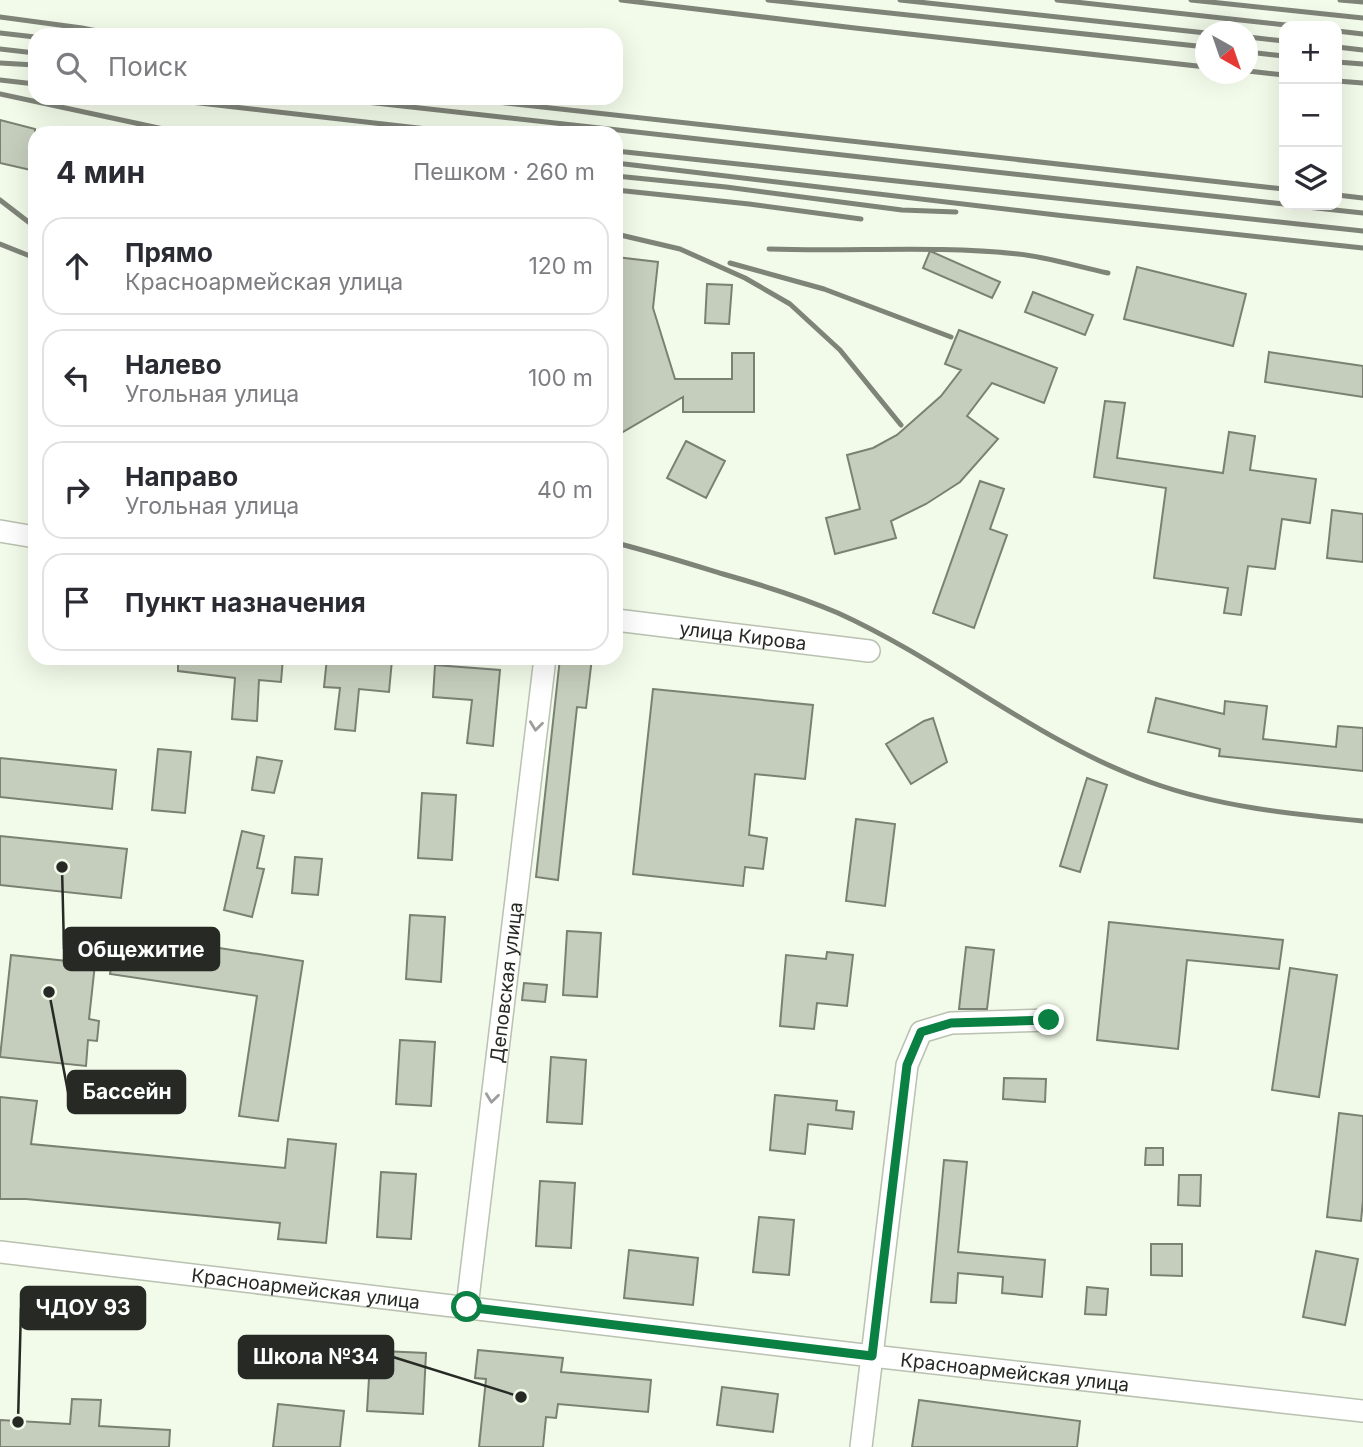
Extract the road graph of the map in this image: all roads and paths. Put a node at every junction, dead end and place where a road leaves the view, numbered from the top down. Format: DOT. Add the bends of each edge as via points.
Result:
graph roads {
  1 [pos="0,531"];
  2 [pos="28,536"];
  3 [pos="623,621"];
  4 [pos="869,651"];
  5 [pos="544,665"];
  6 [pos="1049,1020"];
  7 [pos="0,1252"];
  8 [pos="467,1307"];
  9 [pos="872,1356"];
  10 [pos="1363,1411"];
  11 [pos="861,1447"];
  1 -- 2 [label="street"];
  3 -- 4 [label="street, улица Кирова"];
  5 -- 8 [label="street, Деповская улица, one-way"];
  6 -- 9 [label="street" via="951,1023 921,1032 907,1065"];
  7 -- 8 [label="street, Красноармейская улица"];
  8 -- 9 [label="street, Красноармейская улица"];
  9 -- 10 [label="street, Красноармейская улица"];
  9 -- 11 [label="street"];
}
